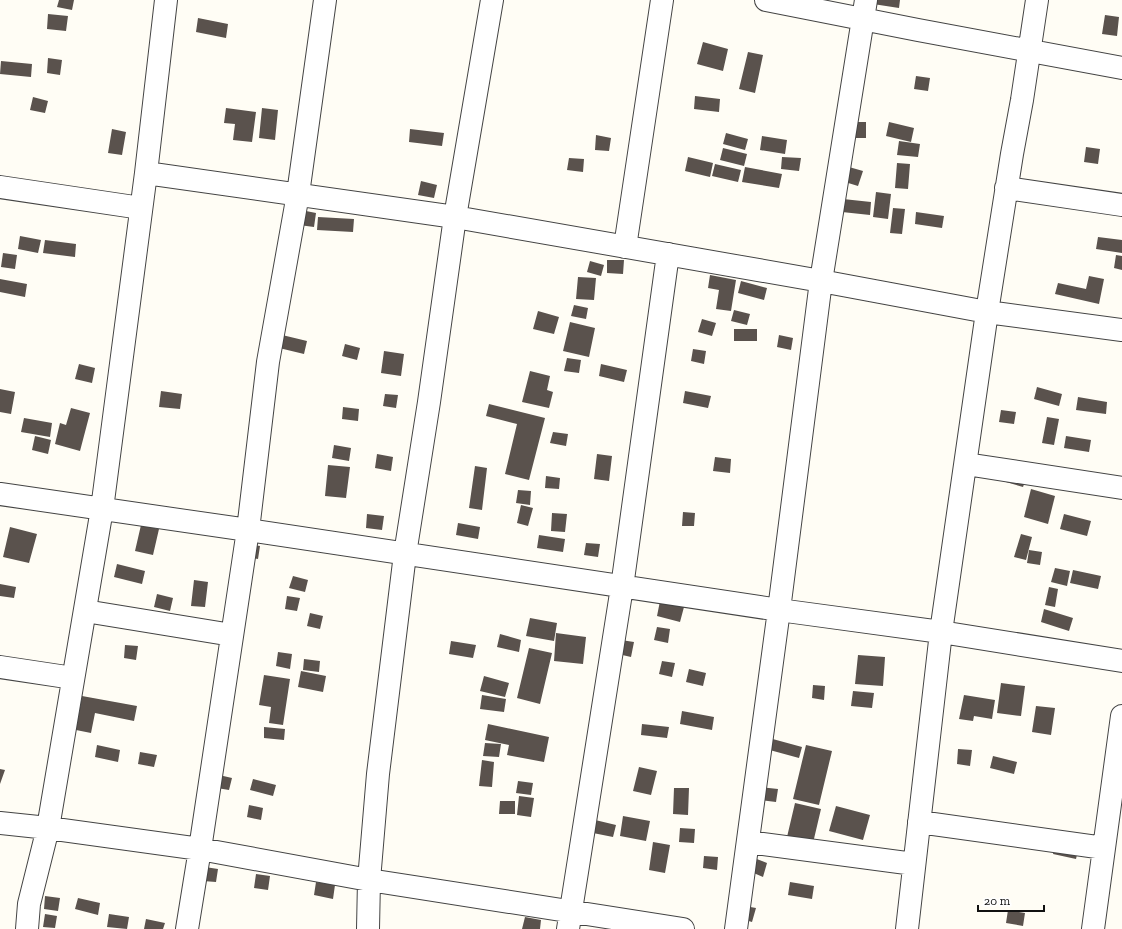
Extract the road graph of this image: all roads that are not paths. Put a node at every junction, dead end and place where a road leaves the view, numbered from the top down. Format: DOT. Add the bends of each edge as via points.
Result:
graph roads {
  1 [pos="166,0"];
  2 [pos="325,0"];
  3 [pos="492,0"];
  4 [pos="662,0"];
  5 [pos="766,0"];
  6 [pos="1036,0"];
  7 [pos="864,10"];
  8 [pos="1029,51"];
  9 [pos="1122,68"];
  10 [pos="146,173"];
  11 [pos="0,187"];
  12 [pos="1006,188"];
  13 [pos="298,194"];
  14 [pos="1122,205"];
  15 [pos="141,208"];
  16 [pos="455,217"];
  17 [pos="625,247"];
  18 [pos="668,254"];
  19 [pos="821,281"];
  20 [pos="987,312"];
  21 [pos="1122,330"];
  22 [pos="966,464"];
  23 [pos="1122,488"];
  24 [pos="0,494"];
  25 [pos="102,509"];
  26 [pos="248,530"];
  27 [pos="405,554"];
  28 [pos="622,586"];
  29 [pos="779,610"];
  30 [pos="85,611"];
  31 [pos="941,632"];
  32 [pos="232,635"];
  33 [pos="1122,661"];
  34 [pos="0,667"];
  35 [pos="74,678"];
  36 [pos="1122,716"];
  37 [pos="919,822"];
  38 [pos="0,823"];
  39 [pos="48,828"];
  40 [pos="748,842"];
  41 [pos="1104,848"];
  42 [pos="200,849"];
  43 [pos="914,864"];
  44 [pos="369,880"];
  45 [pos="569,920"];
  46 [pos="27,929"];
  47 [pos="187,929"];
  48 [pos="368,929"];
  49 [pos="683,929"];
  50 [pos="736,929"];
  51 [pos="906,929"];
  52 [pos="1093,929"];
  1 -- 10 [label="street"];
  2 -- 13 [label="street"];
  3 -- 16 [label="street"];
  4 -- 17 [label="street"];
  5 -- 7 [label="street"];
  6 -- 8 [label="street"];
  7 -- 8 [label="street"];
  7 -- 19 [label="street"];
  8 -- 9 [label="street"];
  8 -- 12 [label="street"];
  10 -- 13 [label="street"];
  10 -- 15 [label="street"];
  11 -- 15 [label="street"];
  12 -- 14 [label="street"];
  12 -- 20 [label="street"];
  13 -- 16 [label="street"];
  13 -- 26 [label="street" via="268,362"];
  15 -- 25 [label="street"];
  16 -- 17 [label="street"];
  16 -- 27 [label="street"];
  17 -- 18 [label="street"];
  18 -- 19 [label="street"];
  18 -- 28 [label="street"];
  19 -- 20 [label="street"];
  19 -- 29 [label="street"];
  20 -- 21 [label="street"];
  20 -- 22 [label="street"];
  22 -- 23 [label="street"];
  22 -- 31 [label="street"];
  24 -- 25 [label="street"];
  25 -- 26 [label="street"];
  25 -- 30 [label="street"];
  26 -- 27 [label="street"];
  26 -- 32 [label="street"];
  27 -- 28 [label="street"];
  27 -- 44 [label="street" via="378,774"];
  28 -- 29 [label="street"];
  28 -- 45 [label="street"];
  29 -- 31 [label="street"];
  29 -- 40 [label="street"];
  30 -- 32 [label="street"];
  30 -- 35 [label="street"];
  31 -- 33 [label="street"];
  31 -- 37 [label="street"];
  32 -- 42 [label="street"];
  34 -- 35 [label="street"];
  35 -- 39 [label="street"];
  36 -- 41 [label="street"];
  37 -- 41 [label="street"];
  37 -- 43 [label="street"];
  38 -- 39 [label="street"];
  39 -- 42 [label="street"];
  39 -- 46 [label="street" via="29,904"];
  40 -- 43 [label="street"];
  40 -- 50 [label="street"];
  41 -- 52 [label="street"];
  42 -- 44 [label="street"];
  42 -- 47 [label="street"];
  43 -- 51 [label="street"];
  44 -- 45 [label="street"];
  44 -- 48 [label="street"];
  45 -- 49 [label="street"];
}
